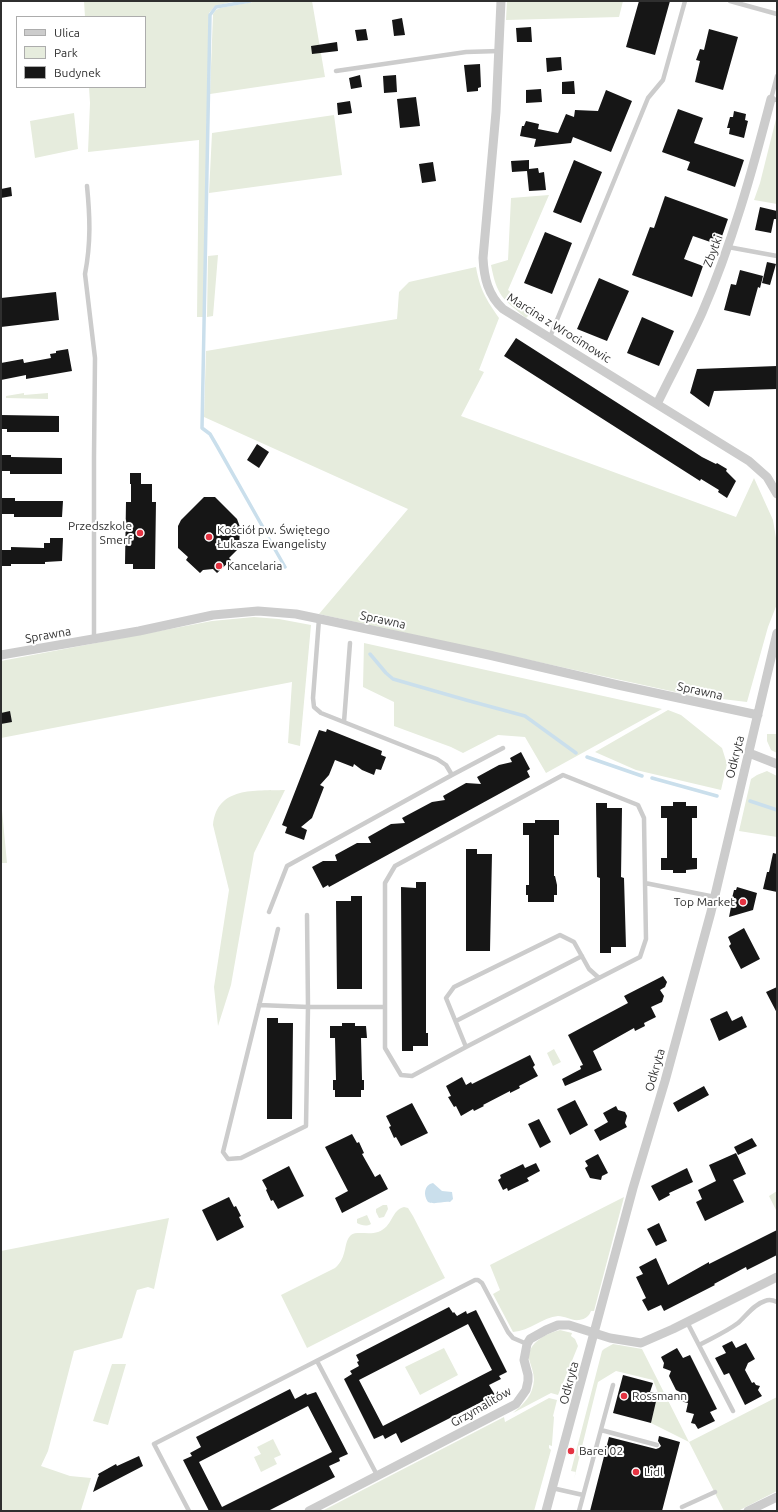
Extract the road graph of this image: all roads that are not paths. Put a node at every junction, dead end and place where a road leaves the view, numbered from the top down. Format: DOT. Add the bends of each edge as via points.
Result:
graph roads {
  1 [pos="501,1"];
  2 [pos="684,1"];
  3 [pos="730,1"];
  4 [pos="777,14"];
  5 [pos="499,50"];
  6 [pos="336,71"];
  7 [pos="777,76"];
  8 [pos="774,99"];
  9 [pos="87,186"];
  10 [pos="728,247"];
  11 [pos="777,256"];
  12 [pos="550,338"];
  13 [pos="657,404"];
  14 [pos="777,494"];
  15 [pos="319,619"];
  16 [pos="777,633"];
  17 [pos="94,638"];
  18 [pos="350,643"];
  19 [pos="1,655"];
  20 [pos="758,715"];
  21 [pos="344,722"];
  22 [pos="503,748"];
  23 [pos="749,753"];
  24 [pos="777,764"];
  25 [pos="452,775"];
  26 [pos="645,883"];
  27 [pos="715,896"];
  28 [pos="269,912"];
  29 [pos="307,915"];
  30 [pos="278,928"];
  31 [pos="582,956"];
  32 [pos="599,978"];
  33 [pos="260,1006"];
  34 [pos="308,1007"];
  35 [pos="385,1007"];
  36 [pos="456,1021"];
  37 [pos="466,1047"];
  38 [pos="777,1277"];
  39 [pos="777,1302"];
  40 [pos="687,1322"];
  41 [pos="595,1333"];
  42 [pos="527,1344"];
  43 [pos="699,1345"];
  44 [pos="317,1361"];
  45 [pos="613,1385"];
  46 [pos="732,1411"];
  47 [pos="601,1430"];
  48 [pos="657,1445"];
  49 [pos="377,1475"];
  50 [pos="552,1488"];
  51 [pos="715,1492"];
  52 [pos="584,1495"];
  53 [pos="777,1497"];
  54 [pos="682,1507"];
  55 [pos="189,1511"];
  56 [pos="309,1511"];
  57 [pos="546,1511"];
  58 [pos="579,1511"];
  59 [pos="748,1511"];
  1 -- 5 [label="street, Marcina z Wrocimowic"];
  2 -- 12 [label="lane" via="663,80 648,98"];
  3 -- 4 [label="lane"];
  5 -- 6 [label="lane" via="466,52"];
  5 -- 12 [label="street, Marcina z Wrocimowic" via="483,258 484,274 494,299 503,309"];
  7 -- 8 [label="lane"];
  8 -- 10 [label="street, Zbytki"];
  9 -- 17 [label="lane" via="91,222 85,274 95,358"];
  10 -- 11 [label="lane"];
  10 -- 13 [label="street, Zbytki" via="702,313"];
  12 -- 13 [label="street, Marcina z Wrocimowic"];
  13 -- 14 [label="street, Marcina z Wrocimowic" via="749,461 767,477"];
  15 -- 17 [label="street, Sprawna" via="271,612 243,612 213,615"];
  15 -- 20 [label="street, Sprawna"];
  15 -- 21 [label="lane" via="314,707 321,713"];
  16 -- 20 [label="street, Odkryta"];
  17 -- 19 [label="street, Sprawna"];
  18 -- 21 [label="lane"];
  20 -- 23 [label="street, Odkryta"];
  21 -- 25 [label="lane" via="437,759 446,765"];
  22 -- 25 [label="lane"];
  23 -- 24 [label="street"];
  23 -- 27 [label="street, Odkryta"];
  25 -- 28 [label="lane" via="286,866"];
  26 -- 27 [label="lane"];
  26 -- 32 [label="lane" via="646,939 640,957"];
  26 -- 35 [label="lane" via="644,818 638,805 563,775 395,866 385,883"];
  27 -- 41 [label="street, Odkryta"];
  29 -- 34 [label="lane"];
  30 -- 33 [label="lane"];
  31 -- 32 [label="lane" via="589,969"];
  31 -- 36 [label="lane"];
  31 -- 36 [label="lane" via="574,942 560,935 454,987 446,998"];
  32 -- 37 [label="lane"];
  33 -- 34 [label="lane"];
  33 -- 34 [label="lane" via="223,1152 228,1159 241,1158 306,1126"];
  34 -- 35 [label="lane"];
  35 -- 37 [label="lane" via="385,1048 401,1075 412,1076"];
  36 -- 37 [label="lane"];
  38 -- 40 [label="street"];
  39 -- 43 [label="lane" via="764,1301 739,1322"];
  40 -- 41 [label="street" via="641,1343"];
  40 -- 43 [label="lane"];
  41 -- 42 [label="street" via="558,1325 536,1335"];
  41 -- 50 [label="street, Odkryta"];
  42 -- 44 [label="lane" via="513,1338 508,1332 482,1283 475,1280"];
  42 -- 49 [label="street, Grzymalitów" via="524,1360 528,1381 526,1390 516,1404"];
  43 -- 46 [label="lane"];
  44 -- 49 [label="lane"];
  44 -- 55 [label="lane" via="154,1444"];
  45 -- 47 [label="lane"];
  47 -- 48 [label="lane"];
  47 -- 52 [label="lane"];
  49 -- 56 [label="street, Grzymalitów"];
  50 -- 52 [label="lane"];
  50 -- 57 [label="street, Odkryta"];
  51 -- 54 [label="lane"];
  52 -- 58 [label="lane"];
  53 -- 59 [label="street"];
}
